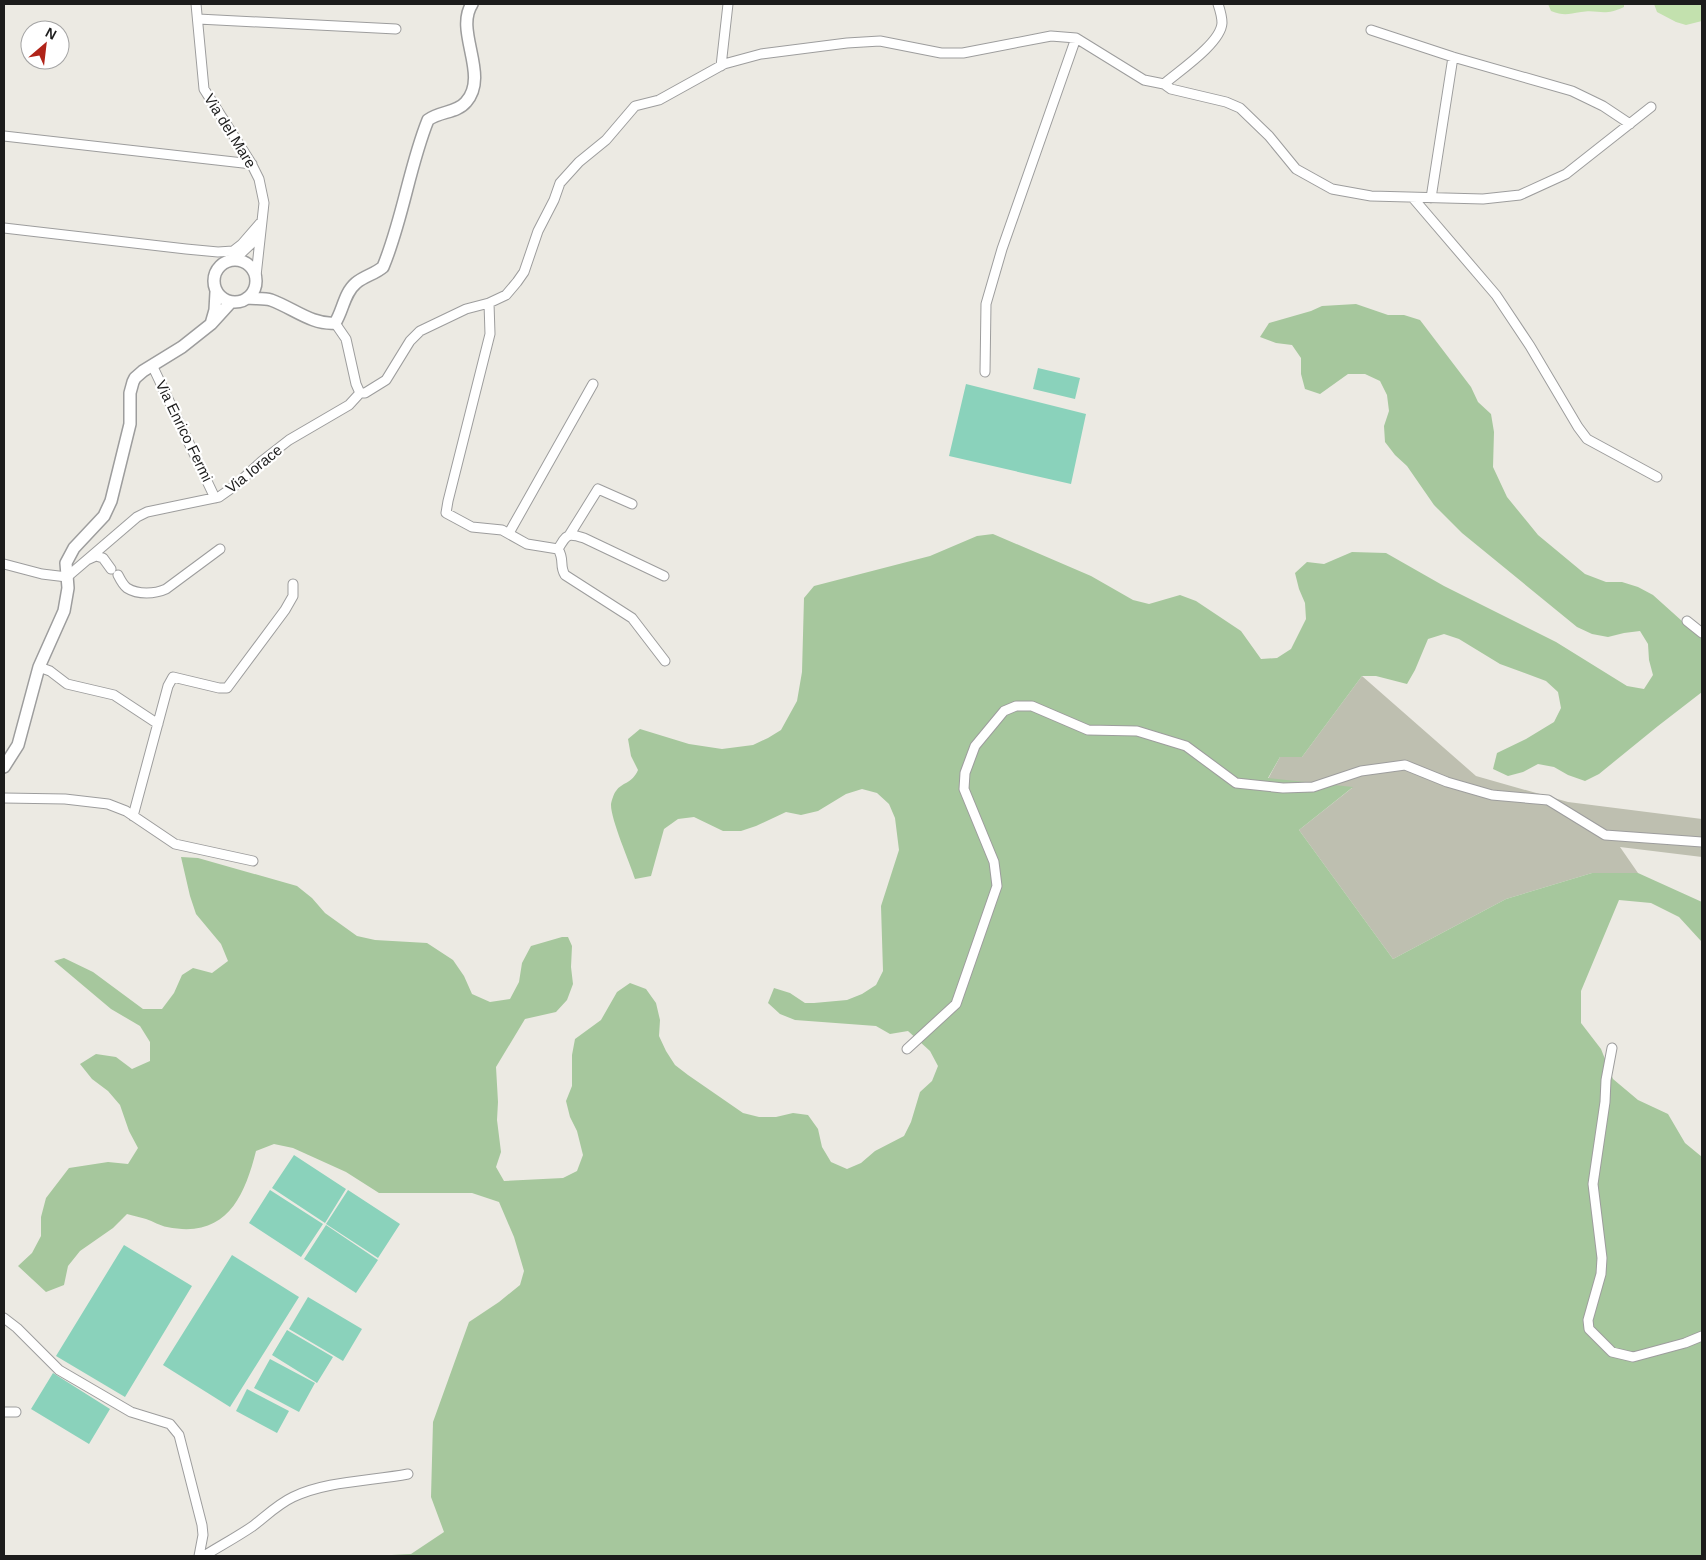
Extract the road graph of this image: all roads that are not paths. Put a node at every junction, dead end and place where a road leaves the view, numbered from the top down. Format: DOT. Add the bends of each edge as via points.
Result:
graph roads {
  1 [pos="196,4"];
  2 [pos="472,4"];
  3 [pos="728,4"];
  4 [pos="1218,4"];
  5 [pos="198,19"];
  6 [pos="396,29"];
  7 [pos="1371,30"];
  8 [pos="1076,38"];
  9 [pos="1453,57"];
  10 [pos="721,66"];
  11 [pos="1164,84"];
  12 [pos="1651,107"];
  13 [pos="1630,124"];
  14 [pos="4,136"];
  15 [pos="252,164"];
  16 [pos="1414,198"];
  17 [pos="1431,198"];
  18 [pos="262,224"];
  19 [pos="4,228"];
  20 [pos="235,259"];
  21 [pos="256,278"];
  22 [pos="216,292"];
  23 [pos="247,298"];
  24 [pos="270,300"];
  25 [pos="231,302"];
  26 [pos="489,303"];
  27 [pos="336,323"];
  28 [pos="212,324"];
  29 [pos="152,365"];
  30 [pos="985,372"];
  31 [pos="593,384"];
  32 [pos="360,393"];
  33 [pos="1657,477"];
  34 [pos="215,498"];
  35 [pos="632,504"];
  36 [pos="509,533"];
  37 [pos="570,534"];
  38 [pos="220,549"];
  39 [pos="558,549"];
  40 [pos="84,561"];
  41 [pos="4,564"];
  42 [pos="664,576"];
  43 [pos="67,577"];
  44 [pos="293,584"];
  45 [pos="1687,621"];
  46 [pos="1702,633"];
  47 [pos="665,661"];
  48 [pos="39,667"];
  49 [pos="158,724"];
  50 [pos="4,767"];
  51 [pos="4,798"];
  52 [pos="133,816"];
  53 [pos="1702,842"];
  54 [pos="253,861"];
  55 [pos="1612,1048"];
  56 [pos="907,1049"];
  57 [pos="4,1318"];
  58 [pos="1702,1336"];
  59 [pos="4,1412"];
  60 [pos="16,1412"];
  61 [pos="408,1474"];
  62 [pos="199,1556"];
  63 [pos="204,1556"];
  1 -- 5 [label="street, Via del Mare"];
  2 -- 27 [label="street" via="468,9 467,28 473,65 472,94 458,108 436,114 428,120 384,267 356,282"];
  3 -- 10 [label="street"];
  4 -- 11 [label="street" via="1222,24 1219,33"];
  5 -- 6 [label="street"];
  5 -- 15 [label="street, Via del Mare" via="204,89"];
  7 -- 9 [label="street"];
  8 -- 10 [label="street, Via Iorace" via="1051,36 963,53 941,53 880,41 847,43 761,54"];
  8 -- 11 [label="street" via="1144,80"];
  8 -- 30 [label="street" via="986,304"];
  9 -- 13 [label="street" via="1572,91 1604,106"];
  9 -- 17 [label="street"];
  10 -- 26 [label="street, Via Iorace" via="658,100 635,106 606,140 579,162 560,183 524,272 506,295"];
  11 -- 16 [label="street" via="1171,89 1240,108 1296,169 1332,189 1372,196"];
  12 -- 13 [label="street"];
  13 -- 17 [label="street" via="1566,174 1520,196 1483,200"];
  14 -- 15 [label="street"];
  15 -- 18 [label="street, Via del Mare" via="264,203"];
  16 -- 17 [label="street"];
  16 -- 33 [label="street" via="1496,295 1587,439"];
  18 -- 19 [label="street" via="233,251 218,252"];
  18 -- 20 [label="street" via="251,244"];
  18 -- 21 [label="street, Via del Mare"];
  20 -- 21 [label="street" via="248,264"];
  20 -- 22 [label="street" via="223,263 215,273 213,283"];
  21 -- 23 [label="street" via="255,290"];
  21 -- 24 [label="street"];
  22 -- 25 [label="street"];
  22 -- 28 [label="street"];
  23 -- 24 [label="street"];
  23 -- 25 [label="street"];
  24 -- 27 [label="street" via="321,322"];
  25 -- 28 [label="street"];
  26 -- 32 [label="street, Via Iorace" via="420,331 410,341 386,380"];
  26 -- 36 [label="street" via="490,334 446,514 472,528 495,528"];
  27 -- 32 [label="street" via="346,339"];
  28 -- 29 [label="street"];
  29 -- 34 [label="street, Via Enrico Fermi"];
  29 -- 43 [label="street" via="133,382 130,424 111,501 104,516 74,548 66,563"];
  31 -- 36 [label="street"];
  32 -- 34 [label="street, Via Iorace" via="349,405 289,440 236,485"];
  34 -- 40 [label="street, Via Iorace" via="147,512"];
  35 -- 37 [label="street" via="598,490"];
  36 -- 39 [label="street" via="527,544"];
  37 -- 39 [label="street" via="565,536"];
  37 -- 42 [label="street"];
  38 -- 40 [label="street" via="166,589 150,593 124,586 103,558 96,556"];
  39 -- 47 [label="street" via="565,575 632,618"];
  40 -- 43 [label="street, Via Iorace"];
  41 -- 43 [label="street"];
  43 -- 48 [label="street" via="64,611"];
  44 -- 49 [label="street" via="293,596 285,610 227,688 173,677"];
  45 -- 46 [label="street"];
  48 -- 49 [label="street" via="67,684 114,695"];
  48 -- 50 [label="street" via="18,745"];
  49 -- 52 [label="street"];
  51 -- 52 [label="street" via="65,799 108,804"];
  52 -- 54 [label="street" via="175,844"];
  53 -- 56 [label="street" via="1605,835 1548,800 1492,795 1405,765 1361,771 1313,787 1236,784 1186,746 1136,731 1088,730 1032,706 1016,706 1004,711 975,746 965,773 964,789 994,862 997,886 956,1004"];
  55 -- 58 [label="street" via="1593,1184 1602,1258 1599,1284 1588,1320 1589,1329 1612,1352 1633,1357"];
  57 -- 62 [label="street" via="59,1370 131,1412 175,1428 204,1535"];
  59 -- 60 [label="street"];
  61 -- 63 [label="street" via="329,1485 294,1496"];
}
